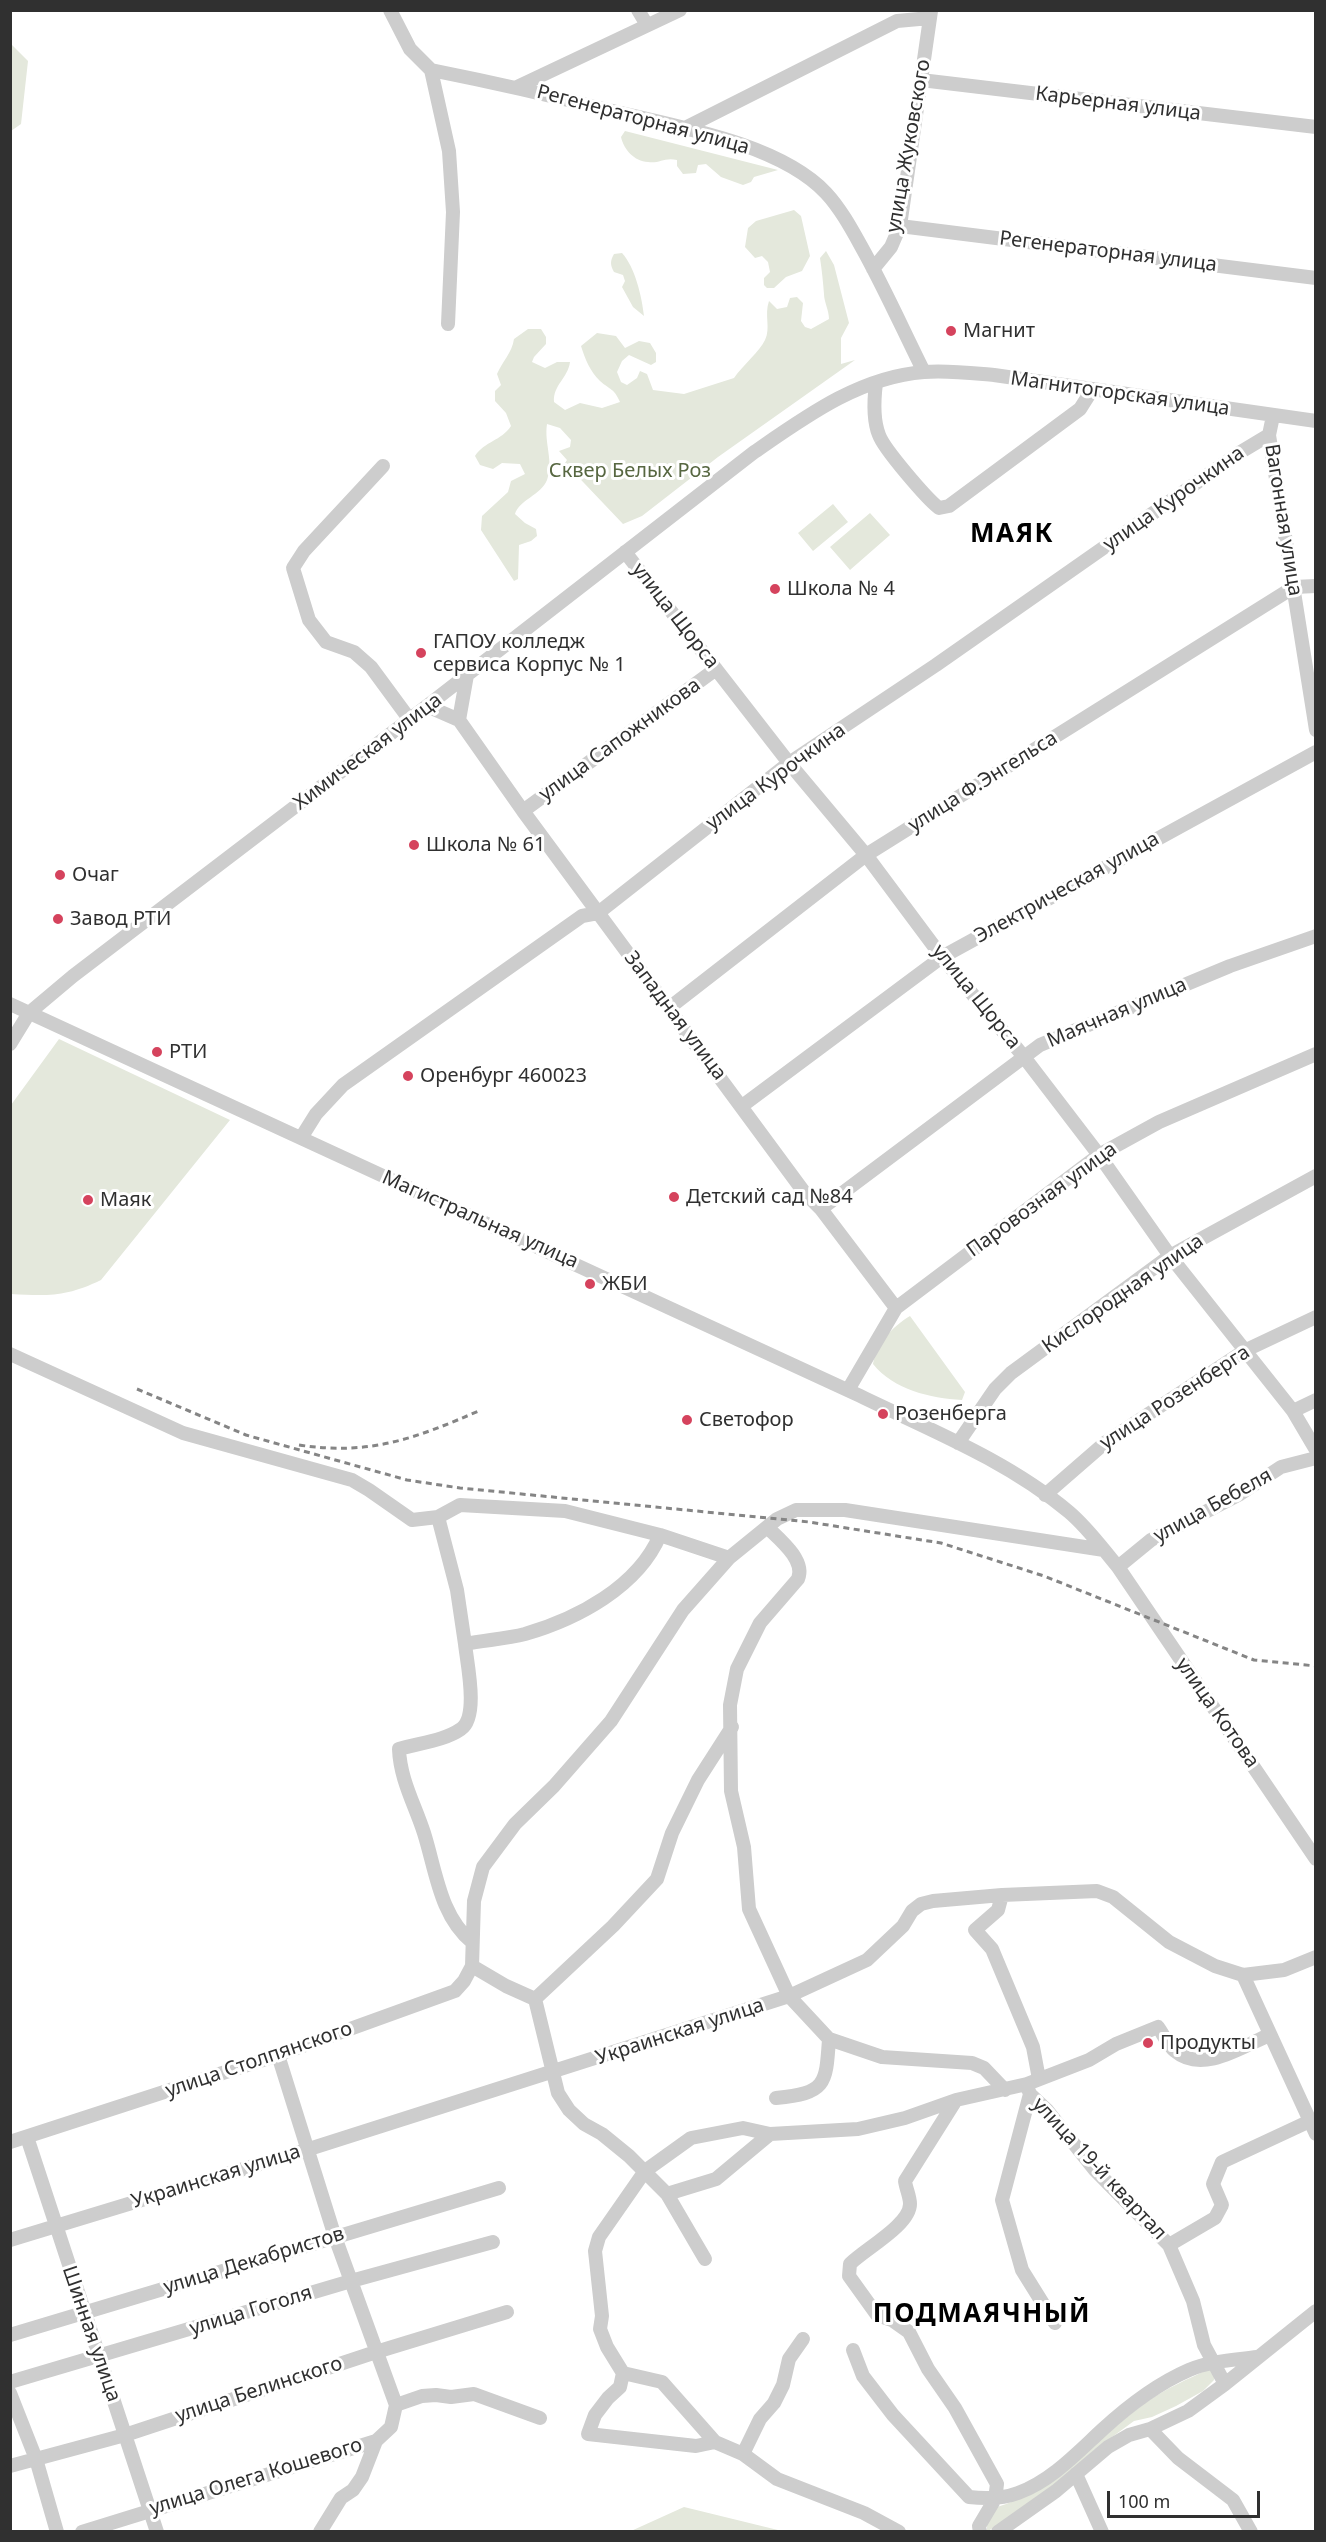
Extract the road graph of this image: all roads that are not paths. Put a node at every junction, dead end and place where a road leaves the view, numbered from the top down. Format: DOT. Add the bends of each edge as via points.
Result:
graph roads {
  1 [pos="390,10"];
  2 [pos="638,10"];
  3 [pos="680,10"];
  4 [pos="931,14"];
  5 [pos="648,25"];
  6 [pos="431,70"];
  7 [pos="921,80"];
  8 [pos="517,87"];
  9 [pos="1316,126"];
  10 [pos="685,128"];
  11 [pos="900,225"];
  12 [pos="873,269"];
  13 [pos="1316,278"];
  14 [pos="448,324"];
  15 [pos="924,372"];
  16 [pos="876,383"];
  17 [pos="1092,390"];
  18 [pos="1273,416"];
  19 [pos="1316,421"];
  20 [pos="1269,435"];
  21 [pos="383,466"];
  22 [pos="625,552"];
  23 [pos="1316,585"];
  24 [pos="1294,587"];
  25 [pos="716,669"];
  26 [pos="467,675"];
  27 [pos="428,706"];
  28 [pos="410,720"];
  29 [pos="459,720"];
  30 [pos="1316,730"];
  31 [pos="1316,752"];
  32 [pos="789,764"];
  33 [pos="523,812"];
  34 [pos="866,855"];
  35 [pos="598,913"];
  36 [pos="1316,936"];
  37 [pos="942,957"];
  38 [pos="10,1004"];
  39 [pos="669,1008"];
  40 [pos="29,1012"];
  41 [pos="10,1020"];
  42 [pos="10,1044"];
  43 [pos="1316,1054"];
  44 [pos="1024,1057"];
  45 [pos="742,1106"];
  46 [pos="301,1138"];
  47 [pos="1099,1155"];
  48 [pos="1316,1176"];
  49 [pos="821,1209"];
  50 [pos="1170,1256"];
  51 [pos="896,1308"];
  52 [pos="1316,1317"];
  53 [pos="1244,1351"];
  54 [pos="10,1354"];
  55 [pos="848,1390"];
  56 [pos="1316,1400"];
  57 [pos="1293,1411"];
  58 [pos="958,1443"];
  59 [pos="1316,1450"];
  60 [pos="1316,1458"];
  61 [pos="1045,1495"];
  62 [pos="438,1517"];
  63 [pos="767,1527"];
  64 [pos="660,1535"];
  65 [pos="1104,1550"];
  66 [pos="729,1558"];
  67 [pos="1118,1567"];
  68 [pos="465,1644"];
  69 [pos="732,1727"];
  70 [pos="1316,1859"];
  71 [pos="1002,1895"];
  72 [pos="472,1942"];
  73 [pos="1316,1957"];
  74 [pos="472,1966"];
  75 [pos="1243,1975"];
  76 [pos="789,1996"];
  77 [pos="536,2000"];
  78 [pos="1269,2035"];
  79 [pos="829,2039"];
  80 [pos="278,2055"];
  81 [pos="553,2072"];
  82 [pos="1032,2086"];
  83 [pos="1005,2090"];
  84 [pos="776,2098"];
  85 [pos="956,2100"];
  86 [pos="1313,2128"];
  87 [pos="770,2134"];
  88 [pos="27,2137"];
  89 [pos="10,2142"];
  90 [pos="306,2150"];
  91 [pos="645,2171"];
  92 [pos="499,2188"];
  93 [pos="667,2194"];
  94 [pos="55,2226"];
  95 [pos="335,2237"];
  96 [pos="10,2240"];
  97 [pos="493,2242"];
  98 [pos="1169,2245"];
  99 [pos="705,2259"];
  100 [pos="351,2281"];
  101 [pos="1316,2311"];
  102 [pos="507,2312"];
  103 [pos="84,2313"];
  104 [pos="1055,2323"];
  105 [pos="1310,2323"];
  106 [pos="10,2335"];
  107 [pos="803,2338"];
  108 [pos="853,2350"];
  109 [pos="376,2352"];
  110 [pos="98,2357"];
  111 [pos="1257,2357"];
  112 [pos="1212,2362"];
  113 [pos="623,2373"];
  114 [pos="10,2382"];
  115 [pos="1225,2384"];
  116 [pos="10,2393"];
  117 [pos="396,2405"];
  118 [pos="540,2418"];
  119 [pos="1150,2429"];
  120 [pos="125,2435"];
  121 [pos="376,2440"];
  122 [pos="715,2442"];
  123 [pos="743,2454"];
  124 [pos="36,2459"];
  125 [pos="10,2466"];
  126 [pos="1076,2474"];
  127 [pos="995,2499"];
  128 [pos="150,2510"];
  129 [pos="57,2532"];
  130 [pos="82,2532"];
  131 [pos="157,2532"];
  132 [pos="320,2532"];
  133 [pos="899,2532"];
  134 [pos="980,2532"];
  135 [pos="998,2532"];
  136 [pos="1102,2532"];
  137 [pos="1251,2532"];
  1 -- 6 [label="street" via="410,49"];
  2 -- 5 [label="street"];
  3 -- 5 [label="street"];
  4 -- 7 [label="street, улица Жуковского"];
  4 -- 10 [label="street" via="897,21"];
  5 -- 8 [label="street"];
  6 -- 8 [label="street, Регенераторная улица"];
  6 -- 14 [label="street" via="449,151 453,212"];
  7 -- 9 [label="street, Карьерная улица"];
  7 -- 11 [label="street, улица Жуковского"];
  8 -- 10 [label="street, Регенераторная улица"];
  10 -- 12 [label="street, Регенераторная улица" via="764,154 800,171 826,194"];
  11 -- 12 [label="street, улица Жуковского" via="891,247"];
  11 -- 13 [label="street, Регенераторная улица"];
  12 -- 15 [label="street"];
  15 -- 16 [label="street, Химическая улица"];
  15 -- 17 [label="street, Магнитогорская улица" via="994,375"];
  16 -- 17 [label="street" via="874,404 879,436 928,500 939,508 949,506 1080,409"];
  16 -- 22 [label="street, Химическая улица" via="836,399 800,420"];
  17 -- 18 [label="street, Магнитогорская улица"];
  18 -- 19 [label="street, Магнитогорская улица"];
  18 -- 20 [label="street, Вагонная улица"];
  20 -- 24 [label="street, Вагонная улица"];
  20 -- 32 [label="street, улица Курочкина"];
  21 -- 28 [label="street" via="293,568 309,620 326,642 354,652 371,667"];
  22 -- 25 [label="street, улица Щорса"];
  22 -- 26 [label="street, Химическая улица"];
  23 -- 24 [label="street, улица Ф.Энгельса"];
  24 -- 30 [label="street, Вагонная улица"];
  24 -- 34 [label="street, улица Ф.Энгельса"];
  25 -- 32 [label="street, улица Щорса"];
  25 -- 33 [label="street, улица Сапожникова"];
  26 -- 27 [label="street, Химическая улица"];
  26 -- 29 [label="street"];
  27 -- 28 [label="street, Химическая улица"];
  27 -- 29 [label="street"];
  28 -- 40 [label="street, Химическая улица"];
  29 -- 33 [label="street, Западная улица"];
  31 -- 37 [label="street, Электрическая улица"];
  32 -- 34 [label="street, улица Щорса"];
  32 -- 35 [label="street, улица Курочкина"];
  33 -- 35 [label="street, Западная улица"];
  34 -- 37 [label="street, улица Щорса"];
  34 -- 39 [label="street, улица Ф.Энгельса"];
  35 -- 39 [label="street, Западная улица"];
  35 -- 46 [label="street, улица Курочкина" via="582,916 343,1085 316,1114"];
  36 -- 44 [label="street, Маячная улица" via="1219,970 1040,1045"];
  37 -- 44 [label="street, улица Щорса"];
  37 -- 45 [label="street, Электрическая улица"];
  38 -- 40 [label="street, Магистральная улица"];
  39 -- 45 [label="street, Западная улица"];
  40 -- 41 [label="street, Химическая улица"];
  40 -- 42 [label="street, Химическая улица"];
  40 -- 46 [label="street, Магистральная улица"];
  43 -- 47 [label="street, Паровозная улица" via="1159,1122"];
  44 -- 47 [label="street, улица Щорса"];
  44 -- 49 [label="street, Маячная улица"];
  45 -- 49 [label="street, Западная улица" via="804,1192"];
  46 -- 55 [label="street, Магистральная улица"];
  47 -- 50 [label="street, улица Щорса"];
  47 -- 51 [label="street, Паровозная улица"];
  48 -- 50 [label="street, Кислородная улица"];
  49 -- 51 [label="street, Западная улица"];
  50 -- 53 [label="street, улица Щорса"];
  50 -- 58 [label="street, Кислородная улица" via="1011,1373 995,1389"];
  51 -- 55 [label="street, Паровозная улица"];
  52 -- 53 [label="street, улица Розенберга"];
  53 -- 57 [label="street, улица Щорса"];
  53 -- 61 [label="street, улица Розенберга" via="1106,1442"];
  54 -- 62 [label="street" via="161,1425 352,1480 412,1520"];
  55 -- 58 [label="street, Магистральная улица"];
  56 -- 57 [label="street"];
  57 -- 59 [label="street, улица Щорса"];
  58 -- 61 [label="street, Магистральная улица"];
  60 -- 67 [label="street, улица Бебеля" via="1281,1467 1240,1494 1151,1540"];
  61 -- 65 [label="street, Магистральная улица" via="1089,1531"];
  62 -- 64 [label="street" via="460,1505 565,1511"];
  62 -- 68 [label="street" via="457,1590"];
  63 -- 65 [label="street" via="796,1510 845,1510"];
  63 -- 66 [label="street"];
  63 -- 69 [label="street" via="799,1564 801,1572 760,1623 737,1669 730,1705"];
  64 -- 66 [label="street"];
  64 -- 68 [label="street" via="652,1554 633,1575 597,1602 523,1634"];
  65 -- 67 [label="street, Магистральная улица"];
  66 -- 72 [label="street" via="683,1610 612,1721 515,1824 483,1867 474,1901"];
  67 -- 70 [label="street, улица Котова"];
  68 -- 72 [label="street" via="471,1707 468,1722 454,1733 399,1749 410,1800 424,1833 431,1864 453,1921"];
  69 -- 76 [label="street" via="731,1791 744,1847 749,1910"];
  69 -- 77 [label="street" via="698,1780 657,1879"];
  71 -- 75 [label="street, Украинская улица" via="1097,1891 1113,1897 1170,1942 1215,1966"];
  71 -- 76 [label="street, Украинская улица" via="921,1904 867,1960"];
  71 -- 82 [label="street, улица 19-й квартал" via="998,1910 975,1930 992,1949 1033,2047"];
  72 -- 74 [label="street"];
  73 -- 75 [label="street, Украинская улица" via="1284,1970"];
  74 -- 77 [label="street"];
  74 -- 80 [label="street, улица Столпянского" via="455,1991"];
  75 -- 78 [label="street"];
  76 -- 79 [label="street"];
  76 -- 81 [label="street, Украинская улица"];
  77 -- 81 [label="street"];
  78 -- 82 [label="street, улица 19-й квартал" via="1224,2055 1197,2061 1175,2051 1158,2027"];
  78 -- 86 [label="street"];
  79 -- 83 [label="street, улица 19-й квартал" via="882,2057 972,2062 984,2068"];
  79 -- 84 [label="street" via="827,2073 822,2082 795,2096"];
  80 -- 88 [label="street, улица Столпянского"];
  80 -- 90 [label="street"];
  81 -- 90 [label="street, Украинская улица"];
  81 -- 91 [label="street" via="558,2093 568,2110"];
  82 -- 83 [label="street, улица 19-й квартал"];
  82 -- 98 [label="street, улица 19-й квартал" via="1094,2169"];
  82 -- 104 [label="street, улица 19-й квартал" via="1002,2200 1022,2270"];
  83 -- 85 [label="street, улица 19-й квартал"];
  85 -- 87 [label="street, улица 19-й квартал" via="905,2118 858,2128"];
  85 -- 127 [label="street" via="905,2181 909,2213 850,2264 849,2276 877,2315 909,2332 998,2484"];
  86 -- 98 [label="street, улица 19-й квартал" via="1222,2162 1213,2184 1222,2205 1215,2218"];
  87 -- 91 [label="street, улица 19-й квартал" via="743,2128 691,2138"];
  87 -- 93 [label="street" via="716,2179"];
  88 -- 89 [label="street, улица Столпянского"];
  88 -- 94 [label="street, Шинная улица"];
  90 -- 94 [label="street, Украинская улица"];
  90 -- 95 [label="street"];
  91 -- 93 [label="street"];
  91 -- 113 [label="street, улица 19-й квартал" via="599,2237 595,2251 600,2329"];
  92 -- 95 [label="street, улица Декабристов"];
  93 -- 99 [label="street"];
  94 -- 96 [label="street, Украинская улица"];
  94 -- 103 [label="street, Шинная улица"];
  95 -- 100 [label="street"];
  95 -- 103 [label="street, улица Декабристов"];
  97 -- 100 [label="street, улица Гоголя"];
  98 -- 112 [label="street, улица 19-й квартал" via="1193,2301"];
  100 -- 109 [label="street"];
  100 -- 110 [label="street, улица Гоголя"];
  101 -- 105 [label="street"];
  102 -- 109 [label="street, улица Белинского"];
  103 -- 106 [label="street, улица Декабристов"];
  103 -- 110 [label="street, Шинная улица"];
  105 -- 111 [label="street"];
  107 -- 123 [label="street" via="789,2359 774,2403 760,2419"];
  108 -- 127 [label="street" via="863,2376 893,2415 969,2498"];
  109 -- 117 [label="street"];
  109 -- 120 [label="street, улица Белинского"];
  110 -- 114 [label="street, улица Гоголя"];
  110 -- 120 [label="street, Шинная улица"];
  111 -- 112 [label="street"];
  111 -- 115 [label="street"];
  112 -- 115 [label="street, улица 19-й квартал"];
  112 -- 127 [label="street" via="1188,2370 1152,2392 1050,2475 1020,2493"];
  113 -- 122 [label="street" via="662,2382"];
  113 -- 122 [label="street" via="620,2387 595,2415 588,2434 696,2446"];
  115 -- 119 [label="street" via="1188,2411"];
  116 -- 124 [label="street"];
  117 -- 118 [label="street" via="422,2396 474,2394"];
  117 -- 121 [label="street, улица Олега Кошевого" via="391,2427"];
  119 -- 126 [label="street" via="1108,2447"];
  119 -- 137 [label="street" via="1178,2458 1233,2500"];
  120 -- 124 [label="street, улица Белинского"];
  120 -- 128 [label="street, Шинная улица"];
  121 -- 128 [label="street, улица Олега Кошевого"];
  121 -- 132 [label="street" via="363,2476 341,2498"];
  122 -- 123 [label="street"];
  123 -- 133 [label="street" via="777,2479 864,2513"];
  124 -- 125 [label="street, улица Белинского"];
  124 -- 129 [label="street"];
  126 -- 135 [label="street"];
  126 -- 136 [label="street"];
  127 -- 134 [label="street" via="979,2526"];
  128 -- 130 [label="street, улица Олега Кошевого"];
  128 -- 131 [label="street, Шинная улица"];
}
